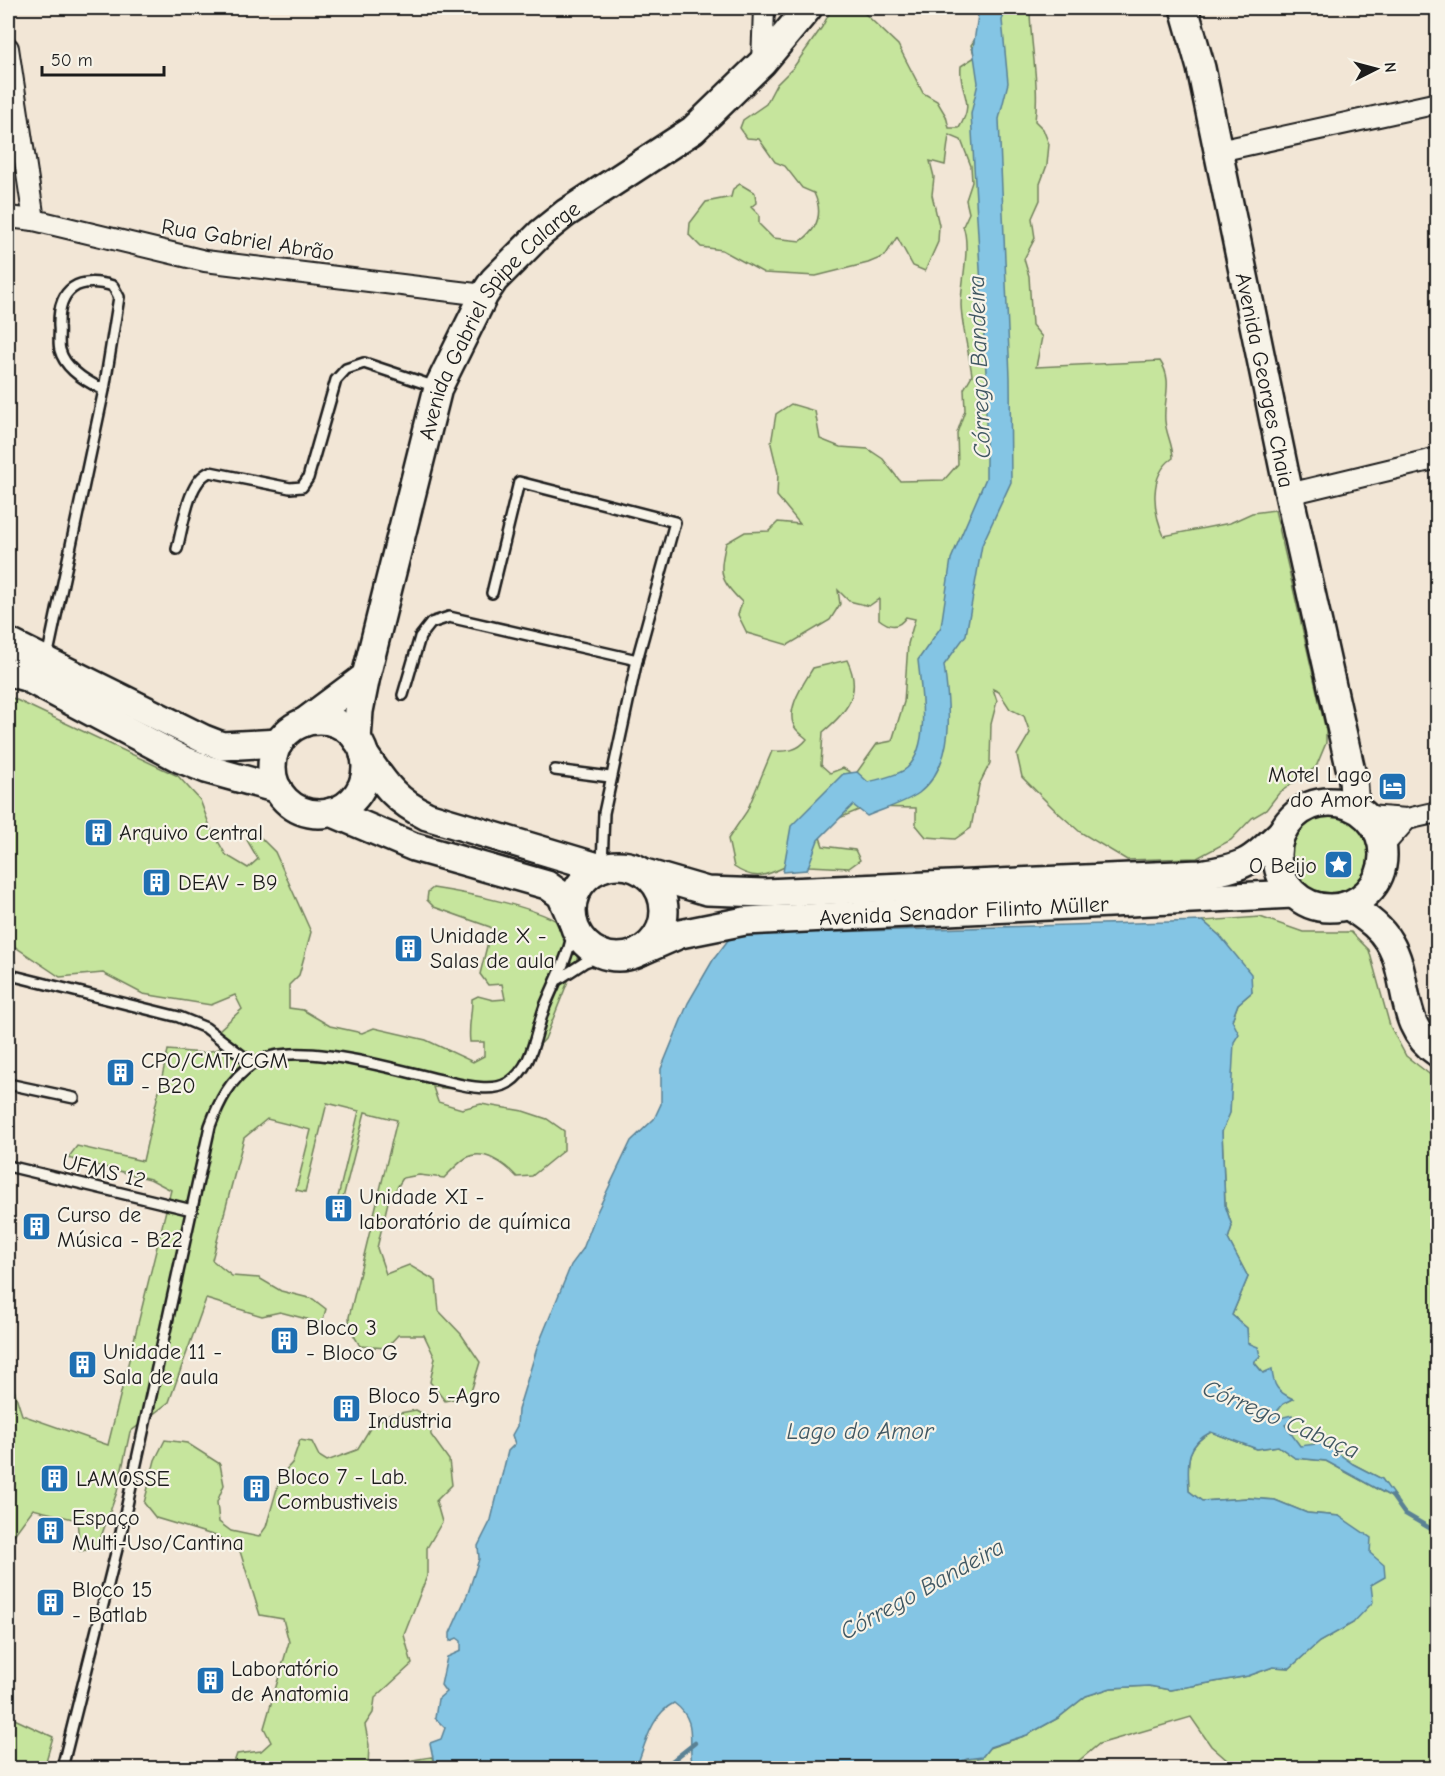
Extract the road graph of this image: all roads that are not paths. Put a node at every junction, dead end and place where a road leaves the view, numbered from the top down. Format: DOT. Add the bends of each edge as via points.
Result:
graph roads {
  1 [pos="764,8"];
  2 [pos="808,8"];
  3 [pos="1184,8"];
  4 [pos="8,48"];
  5 [pos="762,63"];
  6 [pos="1437,103"];
  7 [pos="1219,151"];
  8 [pos="8,217"];
  9 [pos="34,220"];
  10 [pos="484,295"];
  11 [pos="438,388"];
  12 [pos="104,390"];
  13 [pos="1437,458"];
  14 [pos="1290,494"];
  15 [pos="177,549"];
  16 [pos="492,593"];
  17 [pos="8,642"];
  18 [pos="46,659"];
  19 [pos="637,660"];
  20 [pos="8,672"];
  21 [pos="366,676"];
  22 [pos="403,695"];
  23 [pos="303,723"];
  24 [pos="279,742"];
  25 [pos="361,747"];
  26 [pos="1345,752"];
  27 [pos="555,770"];
  28 [pos="610,777"];
  29 [pos="278,789"];
  30 [pos="1312,804"];
  31 [pos="331,812"];
  32 [pos="1361,812"];
  33 [pos="1437,812"];
  34 [pos="1407,819"];
  35 [pos="1281,833"];
  36 [pos="1383,846"];
  37 [pos="602,868"];
  38 [pos="645,873"];
  39 [pos="1293,894"];
  40 [pos="1348,905"];
  41 [pos="574,925"];
  42 [pos="641,951"];
  43 [pos="604,955"];
  44 [pos="8,960"];
  45 [pos="10,975"];
  46 [pos="559,979"];
  47 [pos="8,989"];
  48 [pos="1437,1053"];
  49 [pos="254,1064"];
  50 [pos="8,1084"];
  51 [pos="74,1098"];
  52 [pos="8,1166"];
  53 [pos="192,1210"];
  54 [pos="62,1768"];
  1 -- 5 [label="street"];
  2 -- 5 [label="main road, Avenida Gabriel Spipe Calarge"];
  3 -- 7 [label="main road, Avenida Georges Chaia"];
  4 -- 9 [label="street"];
  5 -- 10 [label="main road, Avenida Gabriel Spipe Calarge" via="693,130 541,233"];
  6 -- 7 [label="street"];
  7 -- 14 [label="main road, Avenida Georges Chaia"];
  8 -- 9 [label="street, Rua Gabriel Abrão"];
  9 -- 10 [label="street, Rua Gabriel Abrão" via="205,261"];
  10 -- 11 [label="main road, Avenida Gabriel Spipe Calarge"];
  11 -- 15 [label="lane" via="364,363 346,369 336,380 302,487 210,472 201,475 194,486"];
  11 -- 21 [label="main road, Avenida Gabriel Spipe Calarge"];
  12 -- 12 [label="lane" via="82,379 60,350 59,320 64,297 69,289 84,282 113,286 119,297"];
  12 -- 18 [label="lane"];
  13 -- 14 [label="street"];
  14 -- 26 [label="main road, Avenida Georges Chaia"];
  16 -- 19 [label="lane" via="519,482 675,522"];
  17 -- 18 [label="main road"];
  18 -- 24 [label="main road" via="213,742 233,746"];
  19 -- 22 [label="lane" via="449,617 430,622 420,637"];
  19 -- 28 [label="lane"];
  20 -- 29 [label="main road" via="26,677 181,759"];
  21 -- 23 [label="main road"];
  21 -- 25 [label="main road, Avenida Gabriel Spipe Calarge" via="359,711"];
  23 -- 24 [label="main road" via="289,730"];
  23 -- 25 [label="main road" via="333,722 347,729"];
  24 -- 29 [label="main road" via="273,766"];
  25 -- 31 [label="main road" via="364,776 356,796"];
  25 -- 37 [label="main road" via="386,787 404,805 427,816"];
  26 -- 30 [label="main road" via="1333,778"];
  26 -- 32 [label="main road, Avenida Georges Chaia"];
  27 -- 28 [label="lane"];
  28 -- 37 [label="lane" via="603,822"];
  29 -- 31 [label="main road" via="287,802 300,810 315,814"];
  30 -- 32 [label="main road" via="1334,801"];
  30 -- 35 [label="main road" via="1299,810"];
  31 -- 41 [label="main road" via="414,847 547,885 561,895"];
  32 -- 34 [label="street"];
  32 -- 36 [label="main road" via="1378,830"];
  33 -- 34 [label="street"];
  34 -- 36 [label="street"];
  35 -- 38 [label="main road, Avenida Senador Filinto Müller" via="1250,862 1200,873 765,893 707,891"];
  35 -- 39 [label="main road" via="1278,865"];
  36 -- 40 [label="main road" via="1379,875 1372,888"];
  37 -- 38 [label="main road" via="631,866"];
  37 -- 41 [label="main road" via="580,885 572,912"];
  38 -- 42 [label="main road" via="656,884 664,913 653,942"];
  39 -- 40 [label="main road" via="1319,907"];
  39 -- 42 [label="main road, Avenida Senador Filinto Müller" via="745,921 680,934"];
  40 -- 48 [label="main road" via="1382,931 1391,944 1411,1021 1423,1044"];
  41 -- 43 [label="main road" via="584,942"];
  41 -- 46 [label="lane"];
  42 -- 43 [label="main road" via="623,956"];
  43 -- 46 [label="lane"];
  44 -- 45 [label="lane"];
  45 -- 47 [label="lane"];
  45 -- 49 [label="lane" via="179,1017 206,1028"];
  46 -- 49 [label="lane" via="545,1007 532,1051 520,1073 506,1084 472,1088 338,1057 308,1054 275,1056"];
  49 -- 53 [label="lane" via="223,1094 210,1126"];
  50 -- 51 [label="lane"];
  52 -- 53 [label="lane, UFMS 12"];
  53 -- 54 [label="lane" via="120,1537"];
}
